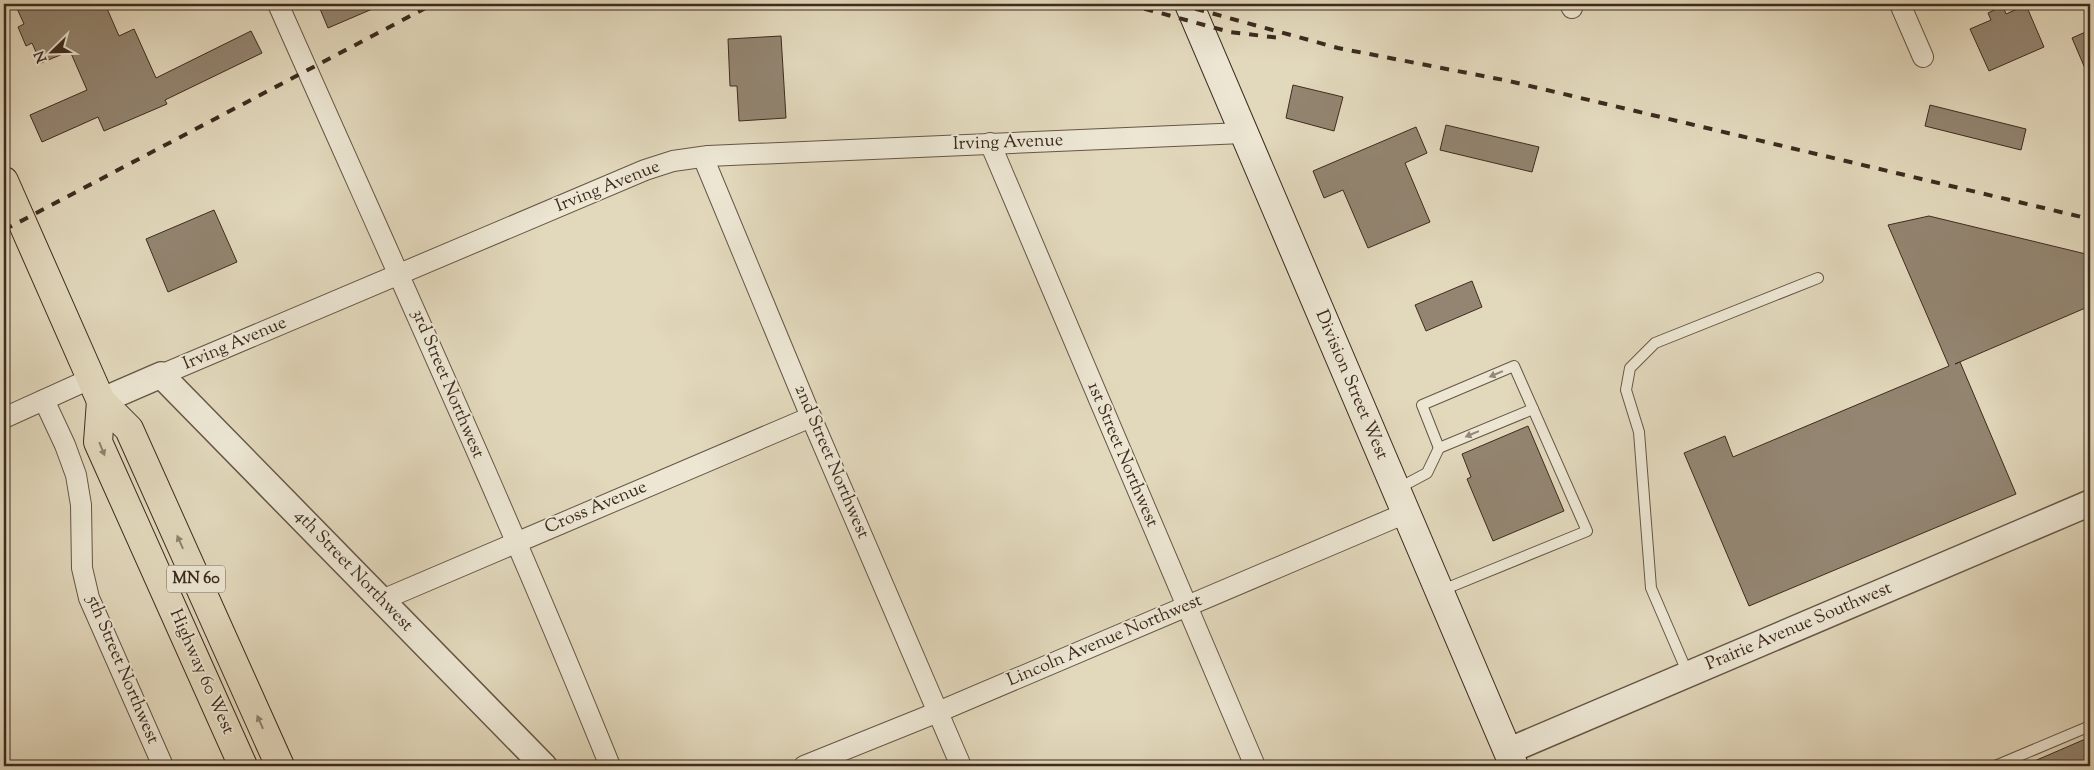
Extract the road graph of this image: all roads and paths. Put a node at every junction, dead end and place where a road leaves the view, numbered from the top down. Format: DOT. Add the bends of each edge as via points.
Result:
graph roads {
  1 [pos="278,4"];
  2 [pos="1189,4"];
  3 [pos="1900,4"];
  4 [pos="1923,57"];
  5 [pos="1243,134"];
  6 [pos="990,143"];
  7 [pos="703,157"];
  8 [pos="4,181"];
  9 [pos="399,274"];
  10 [pos="1818,278"];
  11 [pos="161,375"];
  12 [pos="95,390"];
  13 [pos="44,400"];
  14 [pos="1533,409"];
  15 [pos="811,417"];
  16 [pos="4,418"];
  17 [pos="1439,448"];
  18 [pos="1401,501"];
  19 [pos="2090,504"];
  20 [pos="515,542"];
  21 [pos="1439,592"];
  22 [pos="382,600"];
  23 [pos="1186,607"];
  24 [pos="1688,674"];
  25 [pos="938,712"];
  26 [pos="2090,726"];
  27 [pos="1511,759"];
  28 [pos="163,766"];
  29 [pos="243,766"];
  30 [pos="280,766"];
  31 [pos="544,766"];
  32 [pos="610,766"];
  33 [pos="804,766"];
  34 [pos="961,766"];
  35 [pos="1255,766"];
  36 [pos="1995,766"];
  1 -- 9 [label="street, 3rd Street Northwest"];
  2 -- 5 [label="main road, Division Street West"];
  3 -- 4 [label="street"];
  5 -- 6 [label="street, Irving Avenue"];
  5 -- 18 [label="main road, Division Street West"];
  6 -- 7 [label="street, Irving Avenue"];
  6 -- 23 [label="street, 1st Street Northwest"];
  7 -- 9 [label="street, Irving Avenue" via="645,170"];
  7 -- 15 [label="street, 2nd Street Northwest"];
  8 -- 12 [label="main road, MN 60"];
  9 -- 11 [label="street, Irving Avenue"];
  9 -- 20 [label="street, 3rd Street Northwest"];
  10 -- 24 [label="lane" via="1655,344 1630,368 1626,390 1639,432 1651,588"];
  11 -- 12 [label="street, Irving Avenue"];
  11 -- 22 [label="street, 4th Street Northwest"];
  12 -- 13 [label="street, Irving Avenue"];
  12 -- 29 [label="main road, Highway 60 West / MN 60, one-way" via="98,442"];
  30 -- 12 [label="main road, Highway 60 West / MN 60, one-way" via="129,429"];
  13 -- 16 [label="street, Irving Avenue"];
  13 -- 28 [label="street, 5th Street Northwest" via="66,445 76,475 82,568 89,598"];
  14 -- 17 [label="lane, one-way"];
  14 -- 17 [label="lane, one-way" via="1514,366 1422,405"];
  14 -- 21 [label="lane" via="1587,531"];
  15 -- 20 [label="street, Cross Avenue"];
  15 -- 25 [label="street, 2nd Street Northwest"];
  17 -- 18 [label="lane" via="1427,473"];
  18 -- 21 [label="main road, Division Street West"];
  18 -- 23 [label="street, Lincoln Avenue Northwest"];
  19 -- 24 [label="street, Prairie Avenue Southwest"];
  20 -- 22 [label="street, Cross Avenue"];
  20 -- 32 [label="street, 3rd Street Northwest"];
  21 -- 27 [label="main road, Division Street West"];
  22 -- 31 [label="street, 4th Street Northwest"];
  23 -- 25 [label="street, Lincoln Avenue Northwest"];
  23 -- 35 [label="street, 1st Street Northwest"];
  24 -- 27 [label="street, Prairie Avenue Southwest"];
  25 -- 33 [label="street, Lincoln Avenue Northwest"];
  25 -- 34 [label="street, 2nd Street Northwest"];
  26 -- 36 [label="lane"];
}
